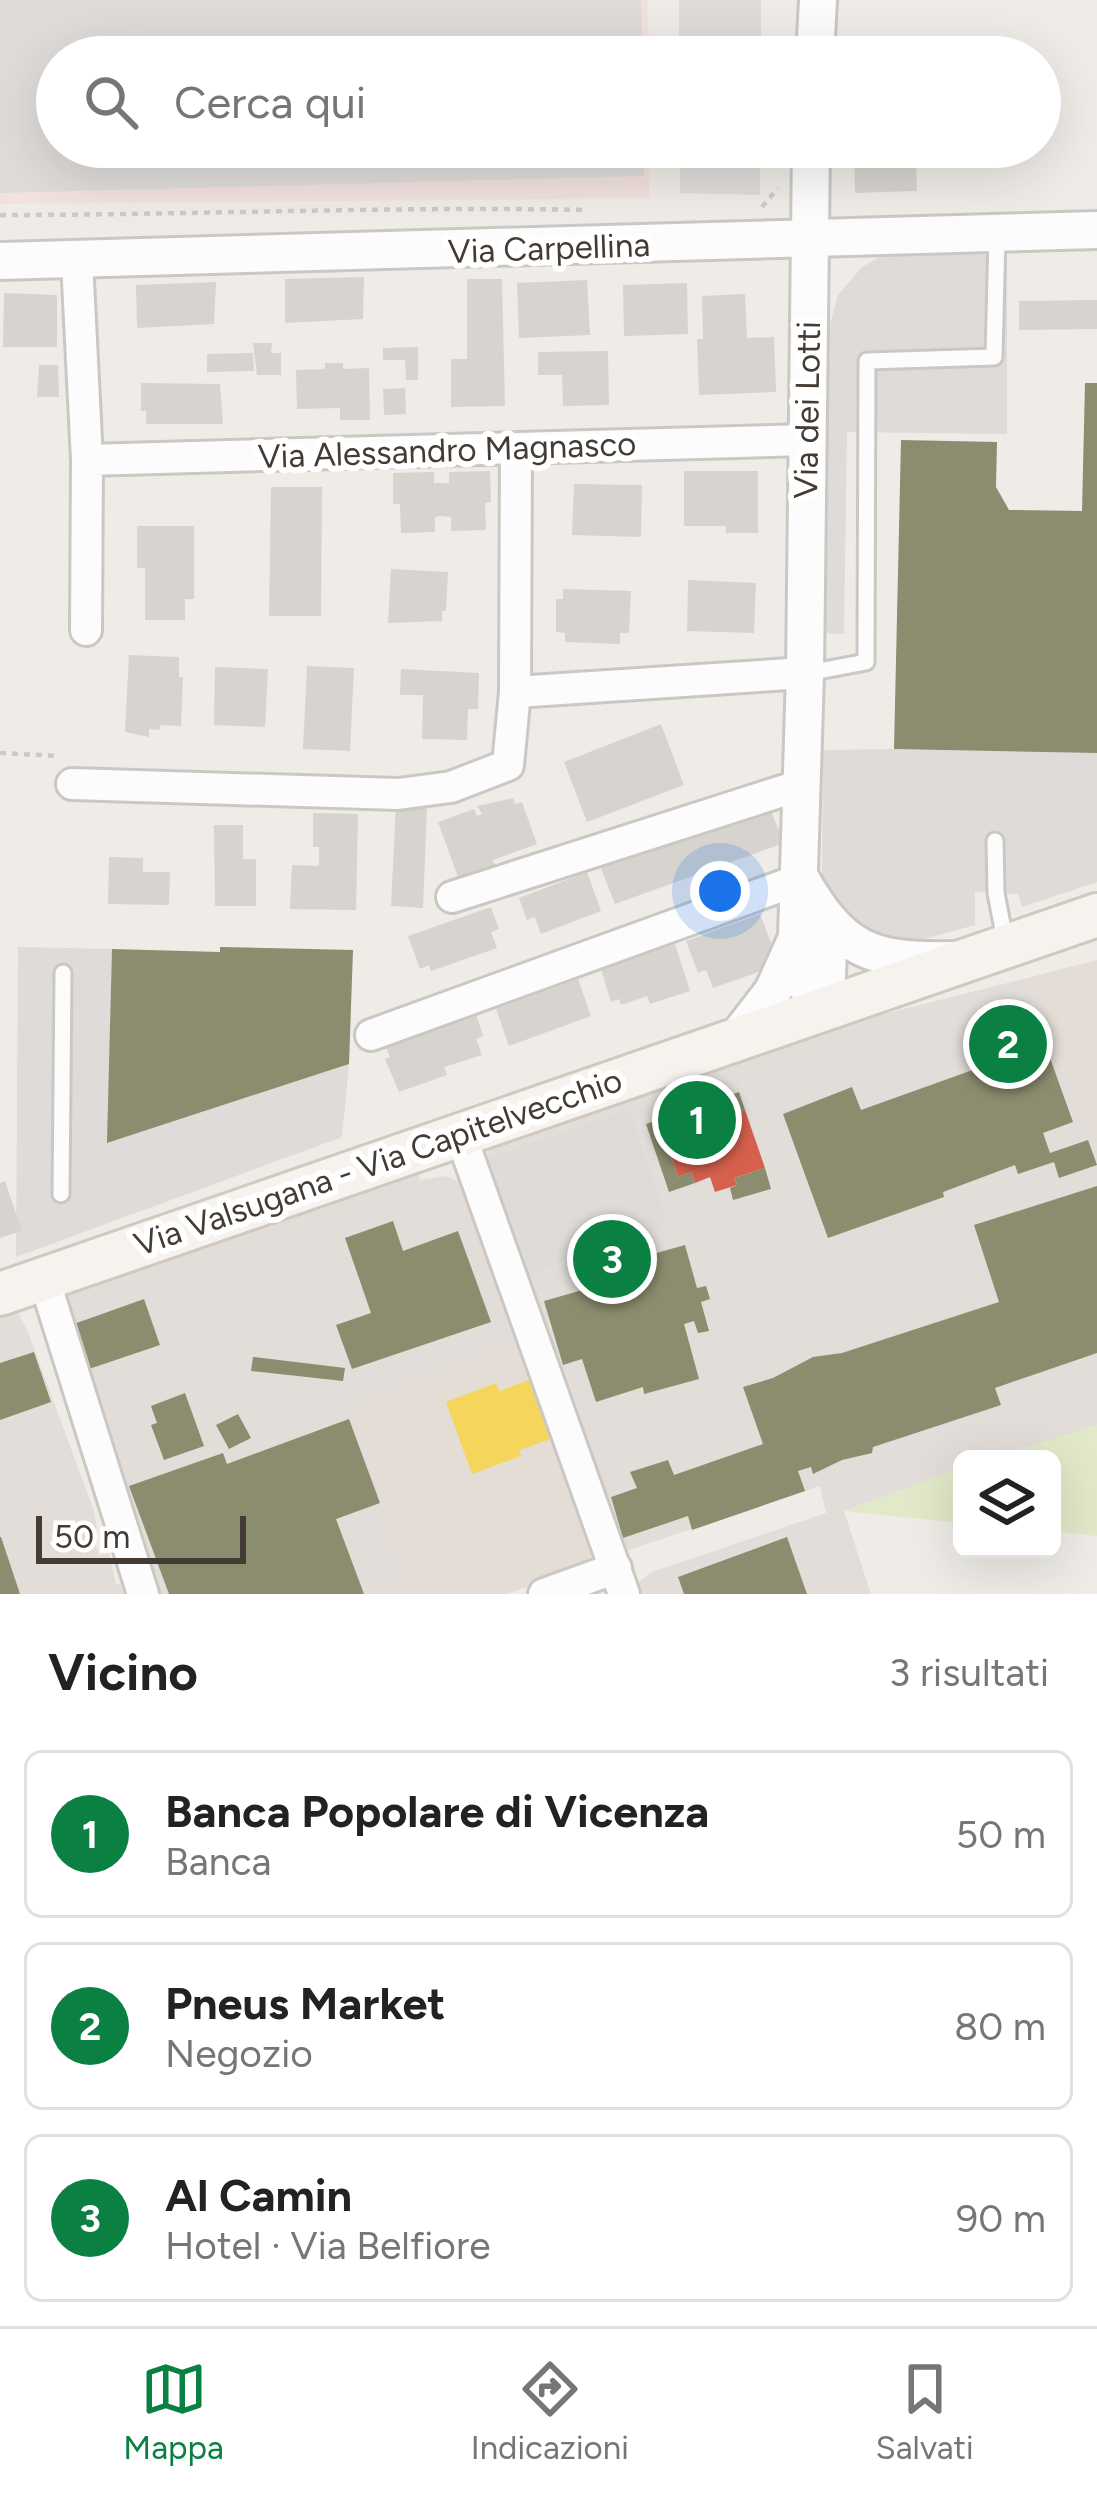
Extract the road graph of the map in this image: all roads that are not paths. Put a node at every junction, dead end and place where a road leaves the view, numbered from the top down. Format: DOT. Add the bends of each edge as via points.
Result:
graph roads {
  1 [pos="818,0"];
  2 [pos="816,36"];
  3 [pos="810,168"];
  4 [pos="1097,230"];
  5 [pos="998,235"];
  6 [pos="808,241"];
  7 [pos="0,261"];
  8 [pos="77,261"];
  9 [pos="806,440"];
  10 [pos="516,448"];
  11 [pos="87,460"];
  12 [pos="86,630"];
  13 [pos="805,673"];
  14 [pos="515,692"];
  15 [pos="72,784"];
  16 [pos="801,784"];
  17 [pos="995,841"];
  18 [pos="452,897"];
  19 [pos="805,908"];
  20 [pos="1097,915"];
  21 [pos="986,953"];
  22 [pos="64,974"];
  23 [pos="826,1007"];
  24 [pos="370,1035"];
  25 [pos="736,1039"];
  26 [pos="460,1133"];
  27 [pos="61,1194"];
  28 [pos="44,1279"];
  29 [pos="0,1294"];
  30 [pos="620,1581"];
  31 [pos="143,1594"];
  32 [pos="544,1594"];
  1 -- 2 [label="street"];
  3 -- 6 [label="street, Via dei Lotti"];
  4 -- 5 [label="street, Via Carpellina"];
  5 -- 6 [label="street, Via Carpellina"];
  5 -- 13 [label="lane" via="994,357 867,361 866,662"];
  6 -- 8 [label="street, Via Carpellina"];
  6 -- 9 [label="street, Via dei Lotti"];
  7 -- 8 [label="street, Via Carpellina"];
  8 -- 11 [label="street"];
  9 -- 10 [label="street, Via Alessandro Magnasco"];
  9 -- 13 [label="street, Via dei Lotti"];
  10 -- 11 [label="street, Via Alessandro Magnasco"];
  10 -- 14 [label="street"];
  11 -- 12 [label="street"];
  13 -- 14 [label="street"];
  13 -- 16 [label="street, Via dei Lotti"];
  14 -- 15 [label="street" via="508,765 451,787 398,794"];
  16 -- 18 [label="street"];
  16 -- 19 [label="street, Via dei Lotti"];
  17 -- 21 [label="lane"];
  19 -- 21 [label="street" via="860,950 907,962"];
  19 -- 23 [label="street, Via dei Lotti" via="804,982"];
  19 -- 24 [label="street"];
  19 -- 25 [label="street, Via dei Lotti" via="773,991"];
  20 -- 21 [label="main road, Via Valsugana - Via Capitelvecchio"];
  21 -- 23 [label="main road, Via Valsugana - Via Capitelvecchio"];
  22 -- 27 [label="lane"];
  23 -- 25 [label="main road, Via Valsugana - Via Capitelvecchio"];
  25 -- 26 [label="main road, Via Valsugana - Via Capitelvecchio"];
  26 -- 28 [label="main road, Via Valsugana - Via Capitelvecchio"];
  26 -- 30 [label="street"];
  28 -- 29 [label="main road, Via Valsugana - Via Capitelvecchio"];
  28 -- 31 [label="street"];
  30 -- 32 [label="street"];
}
